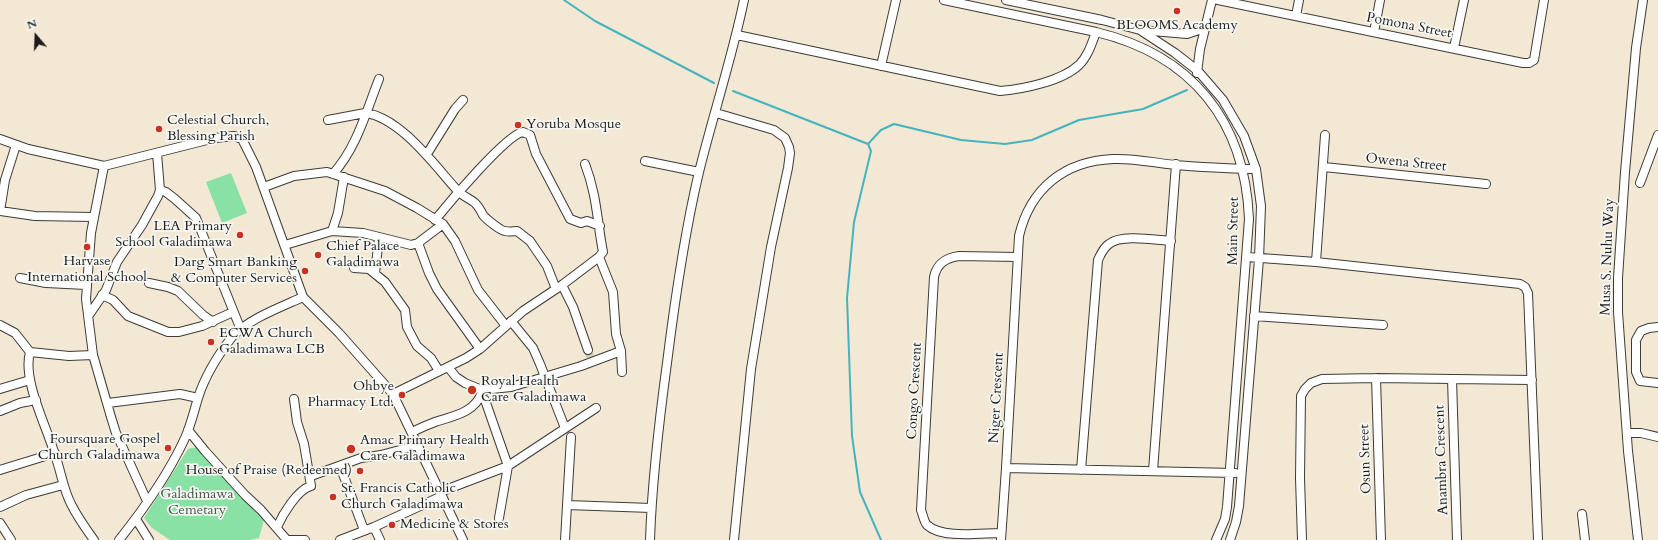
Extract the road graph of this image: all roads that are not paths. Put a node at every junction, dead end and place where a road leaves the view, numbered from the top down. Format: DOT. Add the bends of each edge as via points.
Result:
graph roads {
  1 [pos="744,0"];
  2 [pos="896,0"];
  3 [pos="944,0"];
  4 [pos="1006,0"];
  5 [pos="1212,0"];
  6 [pos="1218,0"];
  7 [pos="1299,0"];
  8 [pos="1380,0"];
  9 [pos="1464,0"];
  10 [pos="1544,0"];
  11 [pos="1643,0"];
  12 [pos="1296,16"];
  13 [pos="1205,28"];
  14 [pos="1140,30"];
  15 [pos="1096,32"];
  16 [pos="1374,32"];
  17 [pos="737,35"];
  18 [pos="1454,48"];
  19 [pos="1200,49"];
  20 [pos="1187,62"];
  21 [pos="881,66"];
  22 [pos="1181,71"];
  23 [pos="1198,71"];
  24 [pos="379,79"];
  25 [pos="1193,80"];
  26 [pos="463,100"];
  27 [pos="365,113"];
  28 [pos="716,113"];
  29 [pos="328,120"];
  30 [pos="1325,135"];
  31 [pos="1658,135"];
  32 [pos="0,139"];
  33 [pos="16,145"];
  34 [pos="157,153"];
  35 [pos="427,154"];
  36 [pos="644,161"];
  37 [pos="585,164"];
  38 [pos="1176,164"];
  39 [pos="104,166"];
  40 [pos="1324,167"];
  41 [pos="1243,169"];
  42 [pos="1256,169"];
  43 [pos="700,172"];
  44 [pos="333,174"];
  45 [pos="344,178"];
  46 [pos="1640,183"];
  47 [pos="1486,184"];
  48 [pos="264,187"];
  49 [pos="160,190"];
  50 [pos="459,192"];
  51 [pos="0,211"];
  52 [pos="93,217"];
  53 [pos="435,220"];
  54 [pos="443,224"];
  55 [pos="600,226"];
  56 [pos="332,231"];
  57 [pos="379,238"];
  58 [pos="1171,242"];
  59 [pos="418,243"];
  60 [pos="285,245"];
  61 [pos="599,257"];
  62 [pos="1017,257"];
  63 [pos="1247,257"];
  64 [pos="1259,259"];
  65 [pos="1316,262"];
  66 [pos="354,268"];
  67 [pos="374,273"];
  68 [pos="20,278"];
  69 [pos="149,283"];
  70 [pos="86,285"];
  71 [pos="559,287"];
  72 [pos="102,295"];
  73 [pos="303,297"];
  74 [pos="233,312"];
  75 [pos="89,315"];
  76 [pos="1254,316"];
  77 [pos="213,322"];
  78 [pos="509,324"];
  79 [pos="0,325"];
  80 [pos="1383,325"];
  81 [pos="1658,328"];
  82 [pos="240,330"];
  83 [pos="480,349"];
  84 [pos="621,350"];
  85 [pos="30,352"];
  86 [pos="93,354"];
  87 [pos="590,356"];
  88 [pos="448,367"];
  89 [pos="439,372"];
  90 [pos="622,372"];
  91 [pos="545,376"];
  92 [pos="1376,378"];
  93 [pos="1452,379"];
  94 [pos="30,380"];
  95 [pos="1532,380"];
  96 [pos="1658,383"];
  97 [pos="0,389"];
  98 [pos="393,394"];
  99 [pos="482,396"];
  100 [pos="198,398"];
  101 [pos="294,399"];
  102 [pos="36,400"];
  103 [pos="108,403"];
  104 [pos="596,408"];
  105 [pos="0,411"];
  106 [pos="565,428"];
  107 [pos="188,430"];
  108 [pos="412,432"];
  109 [pos="1627,433"];
  110 [pos="571,437"];
  111 [pos="1658,437"];
  112 [pos="418,445"];
  113 [pos="55,453"];
  114 [pos="340,466"];
  115 [pos="508,466"];
  116 [pos="1006,468"];
  117 [pos="0,470"];
  118 [pos="1080,470"];
  119 [pos="1152,471"];
  120 [pos="1230,473"];
  121 [pos="1241,474"];
  122 [pos="311,476"];
  123 [pos="63,485"];
  124 [pos="441,494"];
  125 [pos="147,501"];
  126 [pos="567,505"];
  127 [pos="0,507"];
  128 [pos="651,508"];
  129 [pos="1582,514"];
  130 [pos="499,518"];
  131 [pos="136,519"];
  132 [pos="0,523"];
  133 [pos="374,527"];
  134 [pos="277,528"];
  135 [pos="364,530"];
  136 [pos="1000,537"];
  137 [pos="11,540"];
  138 [pos="94,540"];
  139 [pos="119,540"];
  140 [pos="149,540"];
  141 [pos="287,540"];
  142 [pos="290,540"];
  143 [pos="305,540"];
  144 [pos="340,540"];
  145 [pos="380,540"];
  146 [pos="463,540"];
  147 [pos="565,540"];
  148 [pos="650,540"];
  149 [pos="734,540"];
  150 [pos="1216,540"];
  151 [pos="1230,540"];
  152 [pos="1302,540"];
  153 [pos="1381,540"];
  154 [pos="1457,540"];
  155 [pos="1538,540"];
  156 [pos="1585,540"];
  157 [pos="1638,540"];
  1 -- 17 [label="street"];
  2 -- 21 [label="street"];
  3 -- 15 [label="street, Main Street"];
  4 -- 14 [label="street, Main Street"];
  5 -- 13 [label="street"];
  6 -- 12 [label="street, Pomona Street"];
  7 -- 12 [label="street"];
  8 -- 16 [label="street"];
  9 -- 18 [label="street"];
  10 -- 18 [label="street, Pomona Street" via="1532,62 1523,63"];
  11 -- 109 [label="street, Musa S. Nuhu Way" via="1624,172 1618,278"];
  12 -- 16 [label="street, Pomona Street"];
  13 -- 14 [label="street" via="1187,34"];
  13 -- 19 [label="street"];
  14 -- 20 [label="street, Main Street"];
  15 -- 21 [label="street" via="1084,58 1071,71 1052,80 1010,90 1000,91"];
  15 -- 22 [label="street, Main Street" via="1116,36 1140,46"];
  16 -- 18 [label="street, Pomona Street"];
  17 -- 21 [label="street"];
  17 -- 28 [label="street"];
  19 -- 20 [label="street"];
  19 -- 23 [label="street"];
  20 -- 22 [label="street"];
  20 -- 23 [label="street, Main Street"];
  22 -- 25 [label="street, Main Street"];
  23 -- 25 [label="street"];
  23 -- 42 [label="street, Main Street" via="1231,112 1244,136"];
  24 -- 27 [label="street"];
  25 -- 41 [label="street, Main Street" via="1224,122 1238,151"];
  26 -- 35 [label="street"];
  27 -- 29 [label="street"];
  27 -- 35 [label="street" via="390,124"];
  27 -- 44 [label="street" via="355,142"];
  28 -- 43 [label="street"];
  28 -- 149 [label="street" via="774,130 785,138 790,153 770,247 752,361"];
  30 -- 40 [label="street"];
  31 -- 46 [label="street"];
  32 -- 33 [label="street"];
  33 -- 39 [label="street"];
  33 -- 51 [label="street" via="5,180"];
  34 -- 39 [label="street"];
  34 -- 48 [label="street" via="215,138 238,137 245,143"];
  34 -- 49 [label="street"];
  35 -- 50 [label="street"];
  36 -- 43 [label="street"];
  37 -- 55 [label="street" via="592,183"];
  38 -- 41 [label="street, Niger Crescent"];
  38 -- 58 [label="street"];
  38 -- 62 [label="street, Niger Crescent" via="1114,159 1085,163 1064,172 1043,188 1027,210 1022,220"];
  39 -- 52 [label="street"];
  40 -- 47 [label="street, Owena Street"];
  40 -- 65 [label="street"];
  41 -- 42 [label="street, Niger Crescent"];
  41 -- 63 [label="street, Main Street" via="1249,204"];
  42 -- 64 [label="street, Main Street" via="1261,206"];
  43 -- 128 [label="street" via="674,309 659,417"];
  44 -- 45 [label="street"];
  44 -- 48 [label="street" via="327,172 294,176"];
  45 -- 53 [label="street" via="385,191"];
  45 -- 56 [label="street"];
  48 -- 60 [label="street"];
  49 -- 72 [label="street" via="142,225 117,262"];
  49 -- 74 [label="street" via="176,199 196,218"];
  50 -- 53 [label="street"];
  50 -- 55 [label="street" via="515,134 526,132 530,135 536,154 570,219"];
  50 -- 71 [label="street" via="475,203 487,219 502,230 517,231 530,240"];
  51 -- 52 [label="street" via="35,216"];
  52 -- 70 [label="street"];
  53 -- 54 [label="street"];
  54 -- 59 [label="street"];
  54 -- 78 [label="street" via="455,241 478,290"];
  55 -- 61 [label="street" via="603,252"];
  56 -- 57 [label="street" via="363,233"];
  56 -- 60 [label="street"];
  57 -- 59 [label="street" via="411,245"];
  57 -- 67 [label="street"];
  58 -- 118 [label="street" via="1121,238 1109,243 1098,260"];
  58 -- 119 [label="street"];
  59 -- 83 [label="street" via="429,273"];
  60 -- 73 [label="street"];
  61 -- 71 [label="street"];
  61 -- 84 [label="street" via="613,292 616,334"];
  62 -- 116 [label="street, Niger Crescent"];
  62 -- 136 [label="street, Congo Crescent" via="951,257 939,264 934,277 922,510 927,524 938,531"];
  63 -- 64 [label="street"];
  63 -- 120 [label="street, Main Street"];
  64 -- 65 [label="street"];
  64 -- 76 [label="street, Main Street"];
  65 -- 95 [label="street" via="1520,284 1528,293"];
  66 -- 67 [label="street" via="366,268"];
  67 -- 89 [label="street" via="385,282 400,302 406,313 409,334 417,346 431,358"];
  68 -- 70 [label="street" via="46,283"];
  69 -- 77 [label="street" via="178,291"];
  70 -- 75 [label="street"];
  71 -- 78 [label="street" via="523,311"];
  71 -- 87 [label="street" via="573,307"];
  72 -- 75 [label="street"];
  72 -- 77 [label="street" via="113,300 128,316 168,332 178,332"];
  73 -- 82 [label="street" via="258,318"];
  73 -- 98 [label="street"];
  74 -- 77 [label="street"];
  74 -- 82 [label="street"];
  75 -- 86 [label="street"];
  76 -- 80 [label="street"];
  76 -- 121 [label="street, Main Street"];
  78 -- 83 [label="street"];
  78 -- 91 [label="street" via="533,348"];
  79 -- 85 [label="street" via="15,333"];
  81 -- 96 [label="street" via="1641,331 1636,340 1636,372 1640,381"];
  82 -- 100 [label="street" via="232,337 211,370"];
  83 -- 88 [label="street"];
  84 -- 87 [label="street"];
  84 -- 90 [label="street"];
  85 -- 86 [label="street" via="69,356"];
  85 -- 94 [label="street"];
  86 -- 103 [label="street"];
  87 -- 91 [label="street"];
  88 -- 89 [label="street"];
  88 -- 99 [label="street" via="456,377"];
  89 -- 98 [label="street"];
  91 -- 99 [label="street"];
  91 -- 106 [label="street"];
  92 -- 93 [label="street"];
  92 -- 152 [label="street" via="1322,379 1311,383 1301,396"];
  92 -- 153 [label="street, Osun Street"];
  93 -- 95 [label="street"];
  93 -- 154 [label="street, Anambra Crescent"];
  94 -- 97 [label="street"];
  94 -- 102 [label="street"];
  95 -- 155 [label="street"];
  98 -- 108 [label="street"];
  99 -- 108 [label="street" via="467,411"];
  99 -- 115 [label="street"];
  100 -- 103 [label="street" via="180,394"];
  100 -- 107 [label="street"];
  101 -- 122 [label="street" via="297,422"];
  102 -- 105 [label="street"];
  102 -- 113 [label="street"];
  103 -- 125 [label="street" via="116,433"];
  104 -- 106 [label="street"];
  106 -- 115 [label="street"];
  107 -- 125 [label="street"];
  107 -- 134 [label="street"];
  108 -- 112 [label="street"];
  109 -- 111 [label="street"];
  109 -- 157 [label="street, Musa S. Nuhu Way"];
  110 -- 126 [label="street"];
  112 -- 114 [label="street" via="361,458"];
  112 -- 124 [label="street"];
  113 -- 117 [label="street"];
  113 -- 123 [label="street"];
  114 -- 122 [label="street"];
  114 -- 135 [label="street"];
  115 -- 124 [label="street"];
  115 -- 130 [label="street"];
  116 -- 118 [label="street"];
  116 -- 136 [label="street, Niger Crescent"];
  118 -- 119 [label="street"];
  119 -- 120 [label="street"];
  120 -- 121 [label="street"];
  120 -- 150 [label="street, Main Street" via="1225,519"];
  121 -- 151 [label="street, Main Street" via="1236,522"];
  122 -- 134 [label="street" via="311,486 306,487 294,501"];
  123 -- 127 [label="street"];
  123 -- 138 [label="street" via="71,505"];
  124 -- 133 [label="street"];
  124 -- 146 [label="street"];
  125 -- 131 [label="street"];
  126 -- 128 [label="street"];
  126 -- 147 [label="street"];
  128 -- 148 [label="street"];
  129 -- 156 [label="street"];
  131 -- 139 [label="street"];
  131 -- 140 [label="street"];
  132 -- 137 [label="street"];
  133 -- 135 [label="street"];
  133 -- 145 [label="street"];
  134 -- 141 [label="street"];
  135 -- 144 [label="street"];
  142 -- 143 [label="street"];
}
